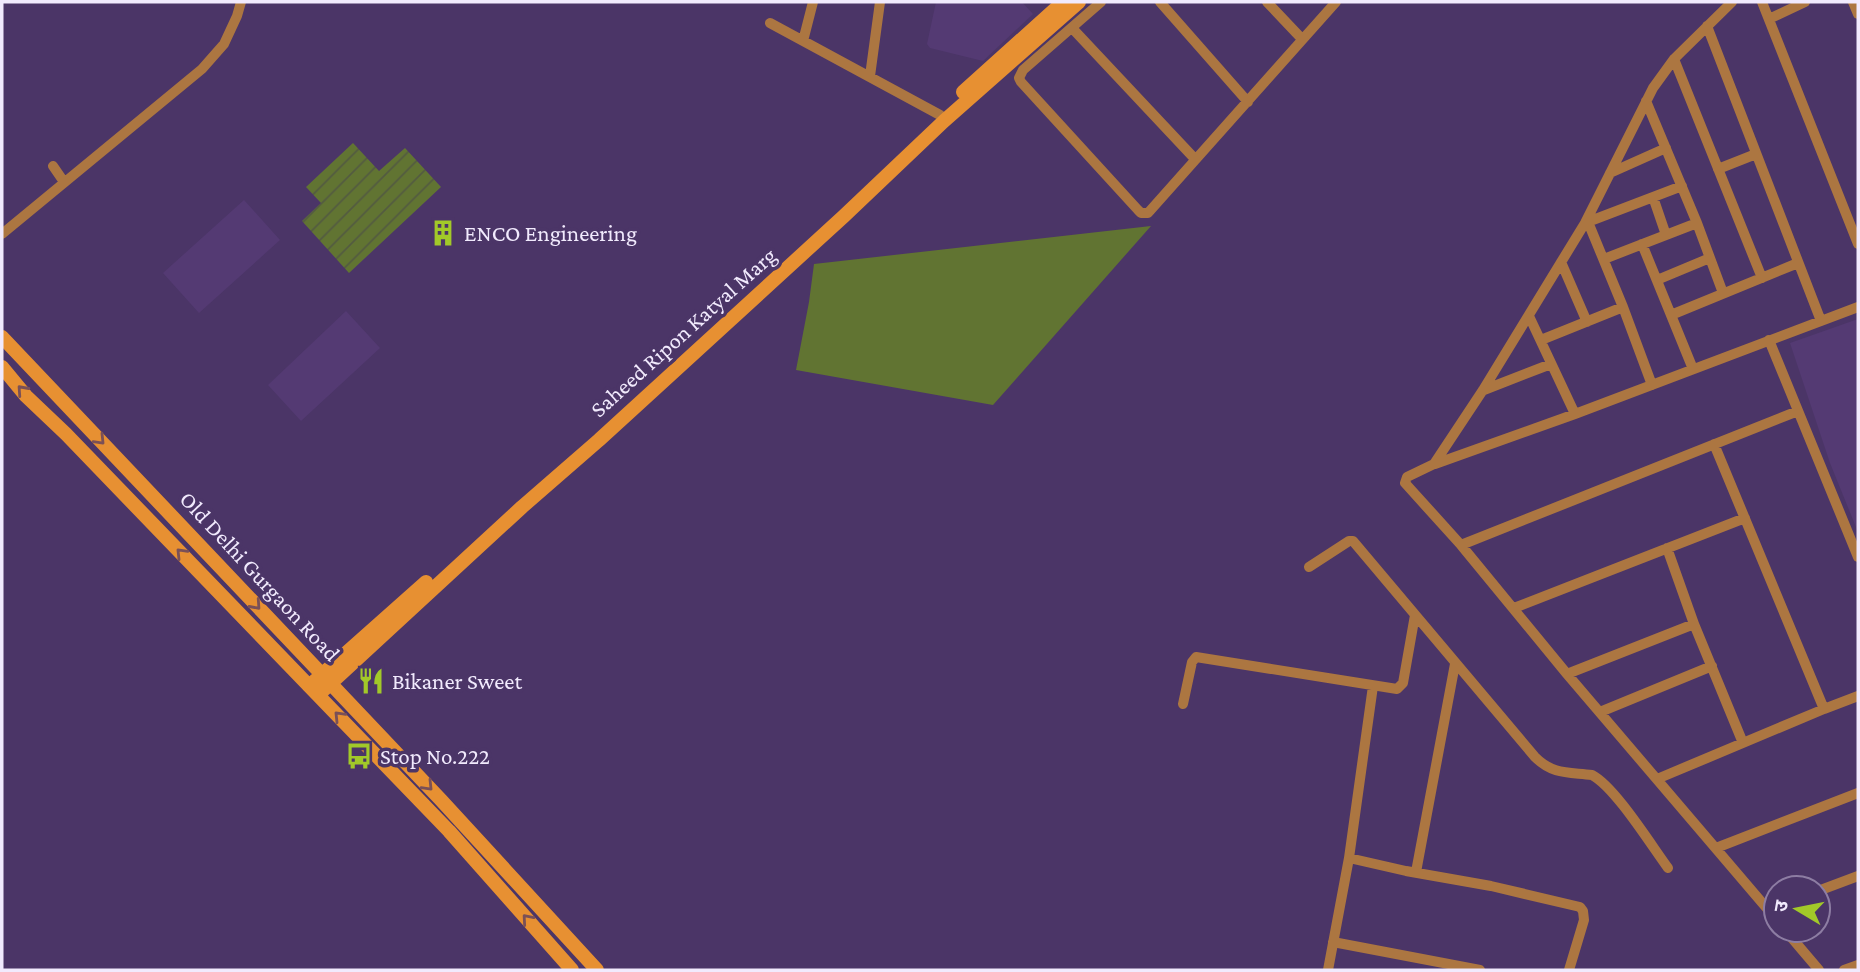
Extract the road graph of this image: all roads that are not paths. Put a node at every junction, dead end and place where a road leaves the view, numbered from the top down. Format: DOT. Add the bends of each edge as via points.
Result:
graph roads {
  1 [pos="241,2"];
  2 [pos="813,2"];
  3 [pos="880,2"];
  4 [pos="1063,2"];
  5 [pos="1079,2"];
  6 [pos="1101,2"];
  7 [pos="1160,2"];
  8 [pos="1267,2"];
  9 [pos="1336,2"];
  10 [pos="1732,2"];
  11 [pos="1762,2"];
  12 [pos="1805,2"];
  13 [pos="1853,2"];
  14 [pos="1858,14"];
  15 [pos="1769,19"];
  16 [pos="770,23"];
  17 [pos="1707,26"];
  18 [pos="1072,28"];
  19 [pos="1302,39"];
  20 [pos="803,41"];
  21 [pos="1674,59"];
  22 [pos="999,65"];
  23 [pos="870,76"];
  24 [pos="1646,101"];
  25 [pos="1248,102"];
  26 [pos="940,115"];
  27 [pos="1666,148"];
  28 [pos="1756,154"];
  29 [pos="1195,159"];
  30 [pos="53,166"];
  31 [pos="1718,169"];
  32 [pos="1609,174"];
  33 [pos="64,182"];
  34 [pos="1682,187"];
  35 [pos="1653,197"];
  36 [pos="1586,222"];
  37 [pos="1697,223"];
  38 [pos="2,234"];
  39 [pos="1667,235"];
  40 [pos="1642,244"];
  41 [pos="1858,244"];
  42 [pos="1710,258"];
  43 [pos="1604,259"];
  44 [pos="1561,262"];
  45 [pos="1798,263"];
  46 [pos="784,266"];
  47 [pos="1762,278"];
  48 [pos="1657,280"];
  49 [pos="1723,293"];
  50 [pos="1623,307"];
  51 [pos="1858,307"];
  52 [pos="1671,315"];
  53 [pos="1529,316"];
  54 [pos="1821,321"];
  55 [pos="1587,322"];
  56 [pos="2,337"];
  57 [pos="1541,340"];
  58 [pos="1769,340"];
  59 [pos="1551,364"];
  60 [pos="2,367"];
  61 [pos="1693,369"];
  62 [pos="1651,385"];
  63 [pos="1483,390"];
  64 [pos="1798,411"];
  65 [pos="1575,414"];
  66 [pos="1714,444"];
  67 [pos="1434,464"];
  68 [pos="1745,518"];
  69 [pos="1461,545"];
  70 [pos="1667,548"];
  71 [pos="1858,557"];
  72 [pos="1308,567"];
  73 [pos="1514,608"];
  74 [pos="1415,615"];
  75 [pos="1694,624"];
  76 [pos="1455,664"];
  77 [pos="1712,666"];
  78 [pos="1567,674"];
  79 [pos="326,679"];
  80 [pos="1373,685"];
  81 [pos="314,690"];
  82 [pos="1858,696"];
  83 [pos="1183,704"];
  84 [pos="1824,709"];
  85 [pos="1600,712"];
  86 [pos="1743,743"];
  87 [pos="1657,779"];
  88 [pos="1858,793"];
  89 [pos="1716,848"];
  90 [pos="1349,858"];
  91 [pos="1668,868"];
  92 [pos="1416,872"];
  93 [pos="1858,876"];
  94 [pos="1832,886"];
  95 [pos="1762,899"];
  96 [pos="1333,942"];
  97 [pos="1797,944"];
  98 [pos="1858,965"];
  99 [pos="572,970"];
  100 [pos="597,970"];
  101 [pos="1328,970"];
  102 [pos="1480,970"];
  103 [pos="1569,970"];
  104 [pos="1819,970"];
  105 [pos="1844,970"];
  1 -- 33 [label="street" via="224,44 202,69"];
  2 -- 20 [label="street"];
  3 -- 23 [label="street"];
  4 -- 22 [label="main road, Saheed Ripon Katyal Marg"];
  5 -- 22 [label="main road, Saheed Ripon Katyal Marg"];
  6 -- 18 [label="street"];
  7 -- 25 [label="street"];
  8 -- 19 [label="street"];
  9 -- 19 [label="street"];
  10 -- 17 [label="street"];
  11 -- 15 [label="street"];
  12 -- 15 [label="street"];
  13 -- 14 [label="street"];
  15 -- 41 [label="street"];
  16 -- 20 [label="street"];
  17 -- 21 [label="street"];
  17 -- 28 [label="street"];
  18 -- 29 [label="street"];
  18 -- 29 [label="street" via="1019,78 1138,211 1149,213"];
  19 -- 25 [label="street"];
  20 -- 23 [label="street"];
  21 -- 24 [label="street"];
  21 -- 31 [label="street"];
  22 -- 26 [label="main road, Saheed Ripon Katyal Marg"];
  22 -- 46 [label="main road, Saheed Ripon Katyal Marg"];
  23 -- 26 [label="street"];
  24 -- 27 [label="street"];
  24 -- 32 [label="street"];
  25 -- 29 [label="street"];
  26 -- 46 [label="main road, Saheed Ripon Katyal Marg"];
  27 -- 32 [label="street"];
  27 -- 34 [label="street"];
  28 -- 31 [label="street"];
  28 -- 45 [label="street"];
  30 -- 33 [label="street"];
  31 -- 47 [label="street"];
  32 -- 36 [label="street"];
  33 -- 38 [label="street"];
  34 -- 35 [label="street"];
  34 -- 37 [label="street"];
  35 -- 36 [label="street"];
  35 -- 39 [label="street"];
  36 -- 43 [label="street"];
  36 -- 44 [label="street"];
  37 -- 39 [label="street"];
  37 -- 42 [label="street"];
  39 -- 40 [label="street"];
  40 -- 43 [label="street"];
  40 -- 48 [label="street"];
  42 -- 48 [label="street"];
  42 -- 49 [label="street"];
  43 -- 50 [label="street"];
  44 -- 53 [label="street"];
  44 -- 55 [label="street"];
  45 -- 47 [label="street"];
  45 -- 54 [label="street"];
  46 -- 79 [label="main road, Saheed Ripon Katyal Marg"];
  47 -- 49 [label="street"];
  48 -- 52 [label="street"];
  49 -- 52 [label="street"];
  50 -- 55 [label="street"];
  50 -- 62 [label="street"];
  51 -- 54 [label="street"];
  52 -- 61 [label="street"];
  53 -- 57 [label="street"];
  53 -- 63 [label="street"];
  54 -- 58 [label="street"];
  55 -- 57 [label="street"];
  56 -- 79 [label="main road, Old Delhi Gurgaon Road, one-way"];
  57 -- 59 [label="street"];
  58 -- 61 [label="street"];
  58 -- 64 [label="street"];
  59 -- 63 [label="street"];
  59 -- 65 [label="street"];
  81 -- 60 [label="main road, Old Delhi Gurgaon Road, one-way"];
  61 -- 62 [label="street"];
  62 -- 65 [label="street"];
  63 -- 67 [label="street"];
  64 -- 66 [label="street"];
  64 -- 71 [label="street"];
  65 -- 67 [label="street"];
  66 -- 68 [label="street"];
  66 -- 69 [label="street"];
  67 -- 69 [label="street" via="1407,477 1405,483"];
  68 -- 70 [label="street"];
  68 -- 84 [label="street"];
  69 -- 73 [label="street"];
  70 -- 73 [label="street"];
  70 -- 75 [label="street"];
  72 -- 74 [label="street" via="1353,541"];
  73 -- 78 [label="street"];
  74 -- 76 [label="street"];
  74 -- 80 [label="street" via="1403,683 1392,689"];
  75 -- 77 [label="street"];
  75 -- 78 [label="street"];
  76 -- 91 [label="street" via="1544,766 1597,778"];
  76 -- 92 [label="street"];
  77 -- 85 [label="street"];
  77 -- 86 [label="street"];
  78 -- 85 [label="street"];
  79 -- 81 [label="main road, Saheed Ripon Katyal Marg"];
  79 -- 100 [label="main road, Old Delhi Gurgaon Road, one-way"];
  80 -- 83 [label="street" via="1196,657"];
  80 -- 90 [label="street"];
  99 -- 81 [label="main road, Old Delhi Gurgaon Road, one-way" via="475,859"];
  82 -- 84 [label="street"];
  84 -- 86 [label="street"];
  85 -- 87 [label="street"];
  86 -- 87 [label="street"];
  87 -- 89 [label="street"];
  88 -- 89 [label="street"];
  89 -- 95 [label="street"];
  90 -- 92 [label="street"];
  90 -- 96 [label="street"];
  92 -- 103 [label="street" via="1580,908 1584,920"];
  93 -- 94 [label="street"];
  96 -- 101 [label="street"];
  96 -- 102 [label="street"];
  97 -- 104 [label="street"];
  98 -- 105 [label="street"];
}
